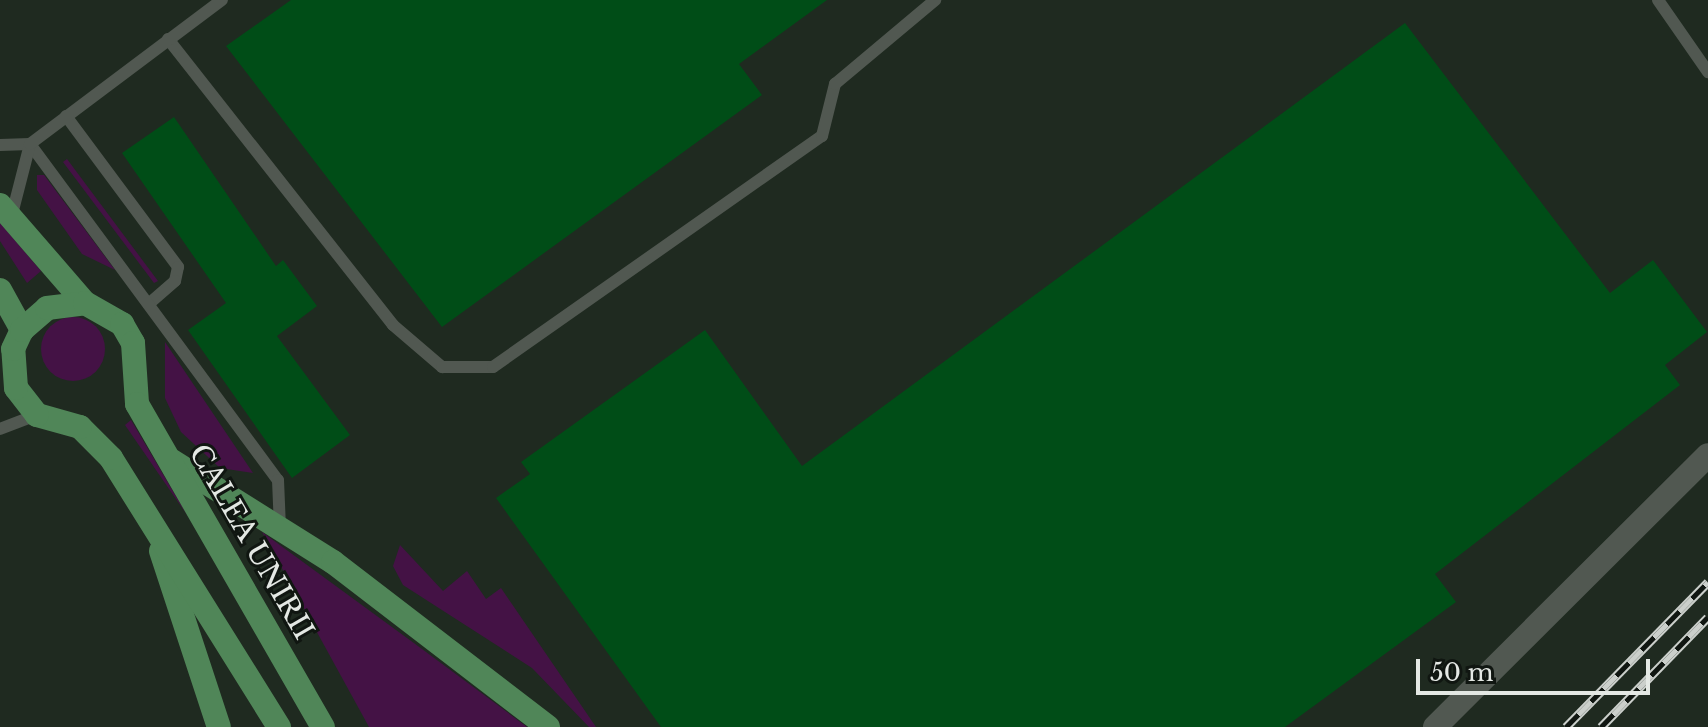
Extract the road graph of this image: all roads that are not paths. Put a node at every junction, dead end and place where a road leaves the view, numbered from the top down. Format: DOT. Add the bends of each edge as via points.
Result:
graph roads {
  1 [pos="222,0"];
  2 [pos="935,0"];
  3 [pos="1658,0"];
  4 [pos="168,39"];
  5 [pos="1708,72"];
  6 [pos="66,116"];
  7 [pos="30,144"];
  8 [pos="0,145"];
  9 [pos="5,212"];
  10 [pos="0,290"];
  11 [pos="85,303"];
  12 [pos="149,304"];
  13 [pos="22,330"];
  14 [pos="6,376"];
  15 [pos="37,415"];
  16 [pos="0,429"];
  17 [pos="1708,455"];
  18 [pos="167,458"];
  19 [pos="150,514"];
  20 [pos="280,528"];
  21 [pos="219,727"];
  22 [pos="279,727"];
  23 [pos="323,727"];
  24 [pos="548,727"];
  25 [pos="1435,727"];
  1 -- 4 [label="lane"];
  2 -- 4 [label="lane" via="835,84 822,136 493,367 442,367 393,325"];
  3 -- 5 [label="lane"];
  4 -- 6 [label="lane"];
  6 -- 7 [label="lane"];
  6 -- 12 [label="lane" via="178,267 175,281"];
  7 -- 8 [label="lane"];
  7 -- 9 [label="lane"];
  7 -- 12 [label="lane"];
  9 -- 11 [label="main road"];
  10 -- 13 [label="main road"];
  11 -- 13 [label="main road" via="47,308"];
  11 -- 18 [label="main road, CALEA UNIRII" via="122,324 133,343 132,386"];
  12 -- 20 [label="lane" via="278,480"];
  13 -- 14 [label="main road"];
  14 -- 15 [label="main road"];
  15 -- 16 [label="lane"];
  15 -- 19 [label="main road" via="80,427 111,458"];
  17 -- 25 [label="street"];
  18 -- 20 [label="main road"];
  18 -- 23 [label="main road, CALEA UNIRII"];
  19 -- 21 [label="main road"];
  19 -- 22 [label="main road"];
  20 -- 24 [label="main road"];
}
